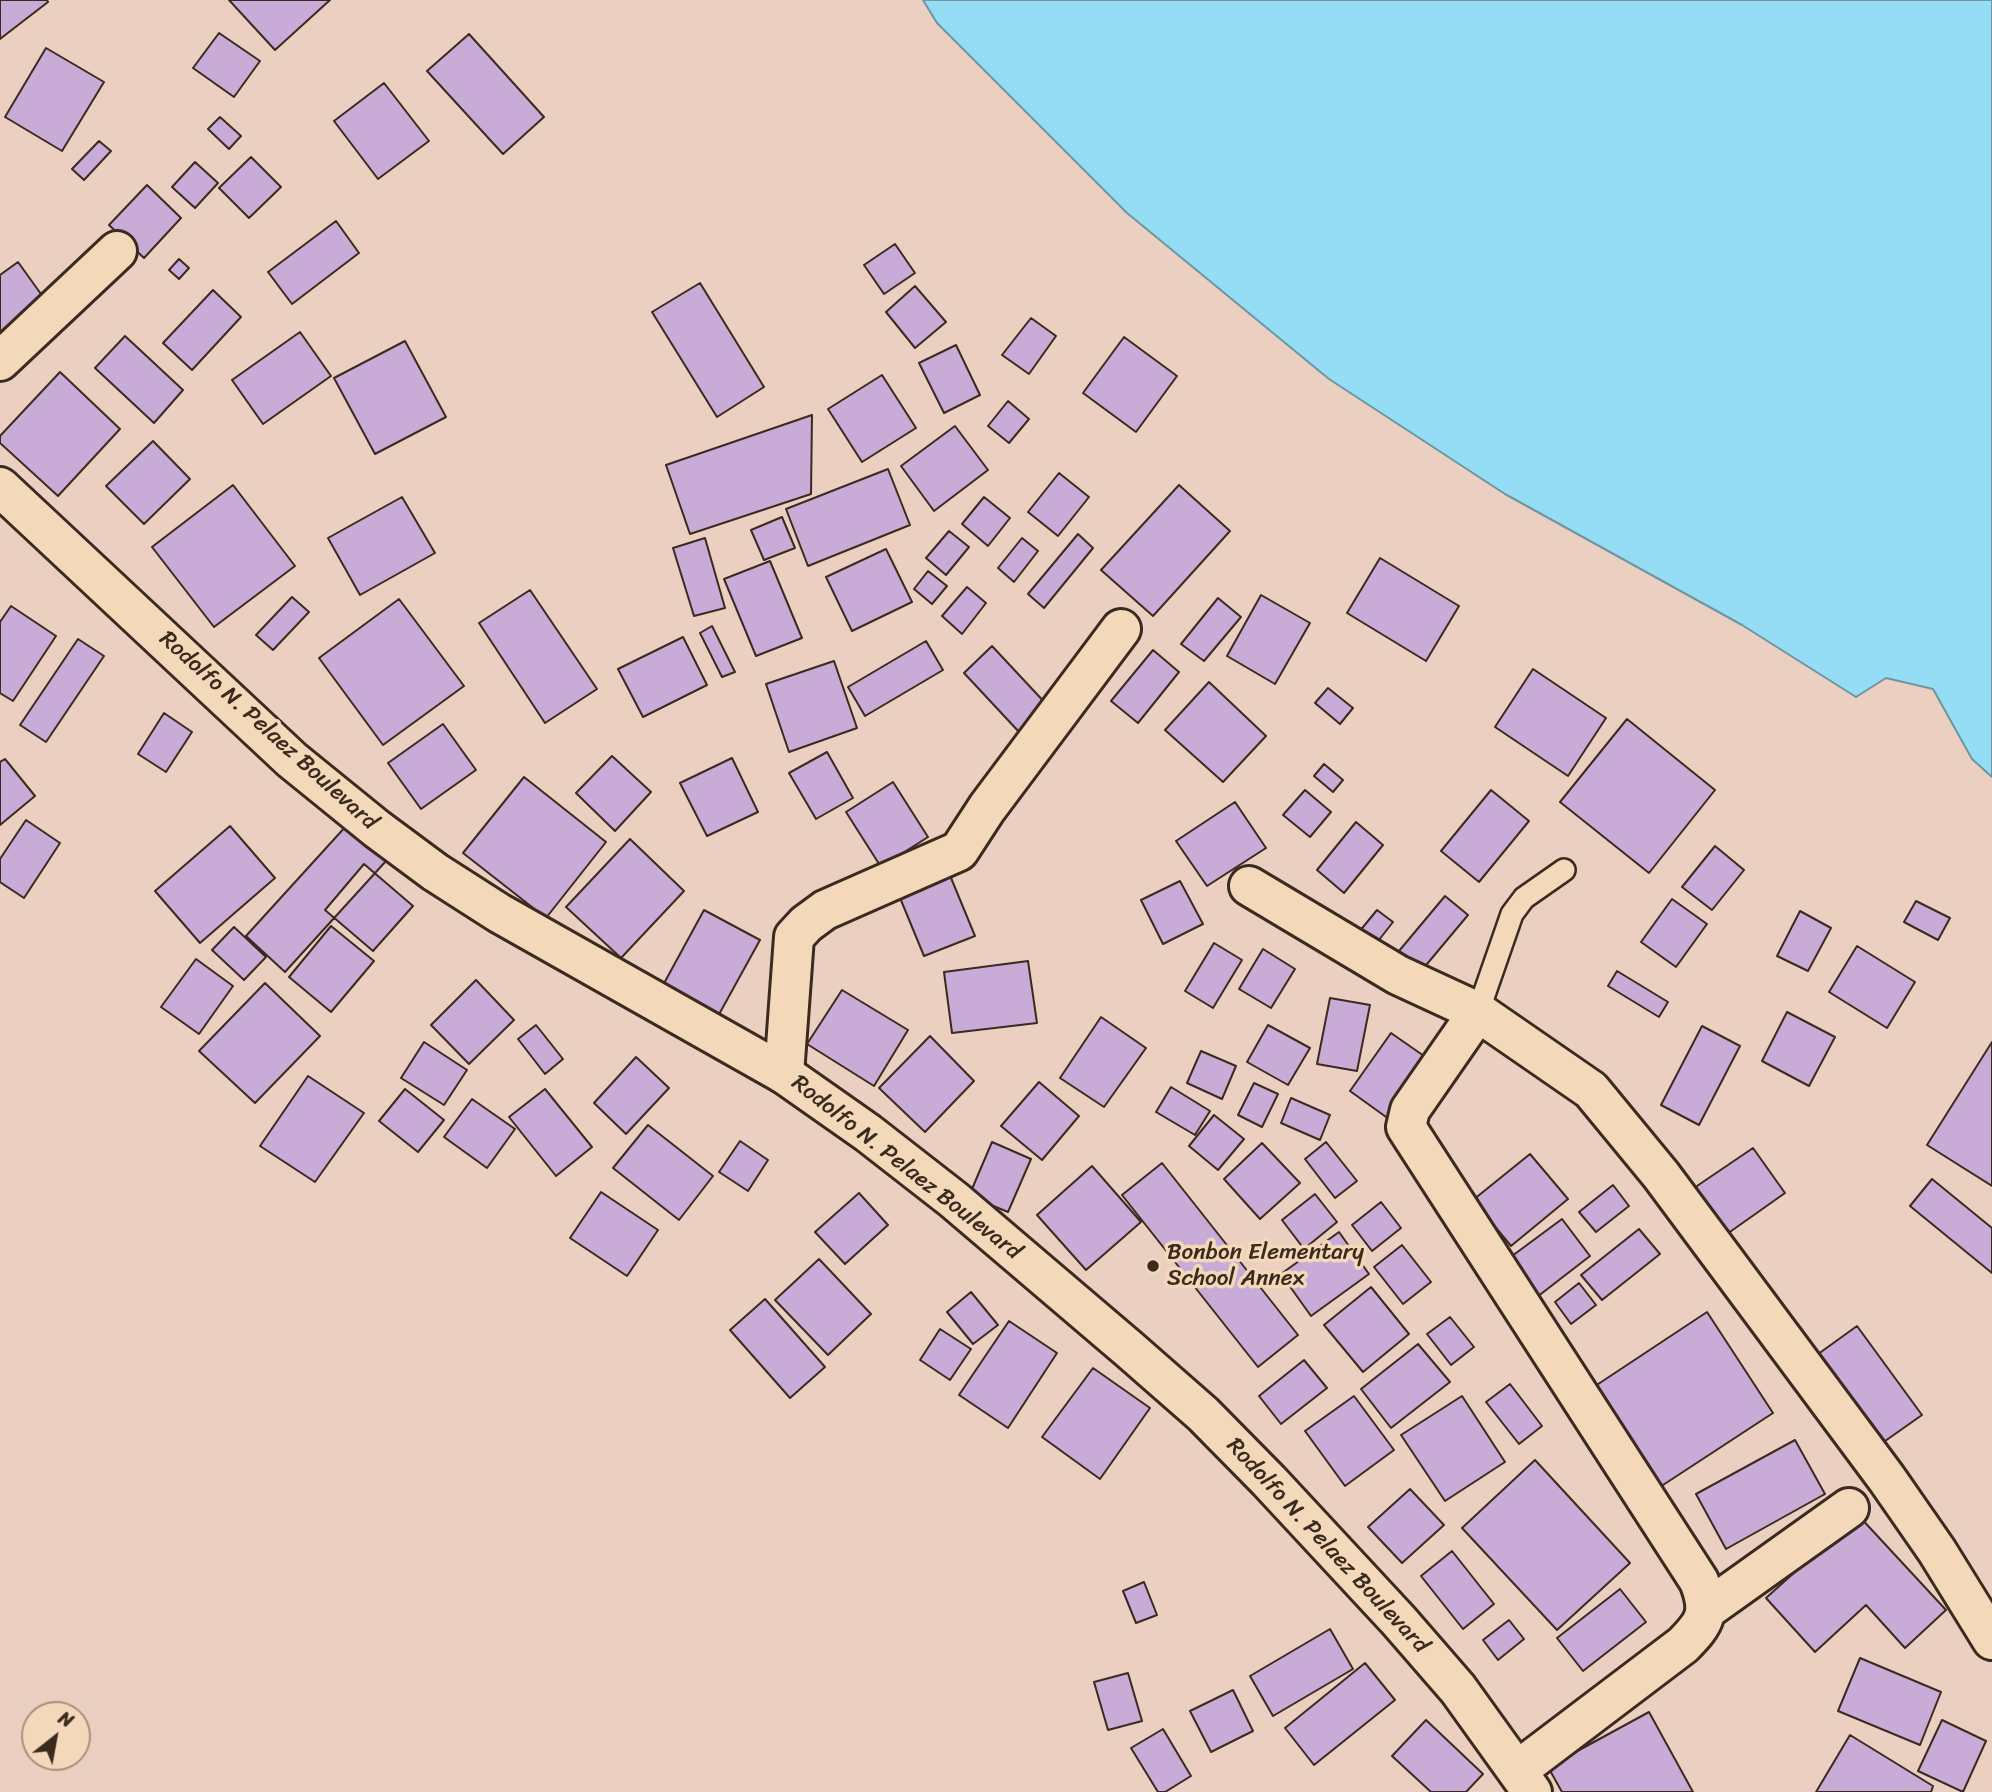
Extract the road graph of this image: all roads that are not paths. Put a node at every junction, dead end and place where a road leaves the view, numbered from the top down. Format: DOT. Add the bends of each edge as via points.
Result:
graph roads {
  1 [pos="117,251"];
  2 [pos="0,361"];
  3 [pos="4,498"];
  4 [pos="1121,629"];
  5 [pos="1564,870"];
  6 [pos="1249,886"];
  7 [pos="1478,1012"];
  8 [pos="784,1074"];
  9 [pos="1849,1508"];
  10 [pos="1706,1610"];
  11 [pos="1992,1640"];
  12 [pos="1525,1781"];
  1 -- 2 [label="street"];
  3 -- 8 [label="street, Rodolfo N. Pelaez Boulevard" via="292,760 386,836 499,913"];
  4 -- 8 [label="street" via="959,851 825,910 794,937"];
  5 -- 7 [label="lane" via="1524,898 1512,914"];
  6 -- 7 [label="street" via="1398,975"];
  7 -- 10 [label="street" via="1410,1110 1406,1127 1699,1581"];
  7 -- 11 [label="street" via="1591,1090 1661,1175 1894,1490"];
  8 -- 12 [label="street, Rodolfo N. Pelaez Boulevard" via="954,1200 1203,1414 1399,1621 1458,1689"];
  9 -- 10 [label="street"];
  10 -- 12 [label="street" via="1703,1623 1683,1646"];
}
